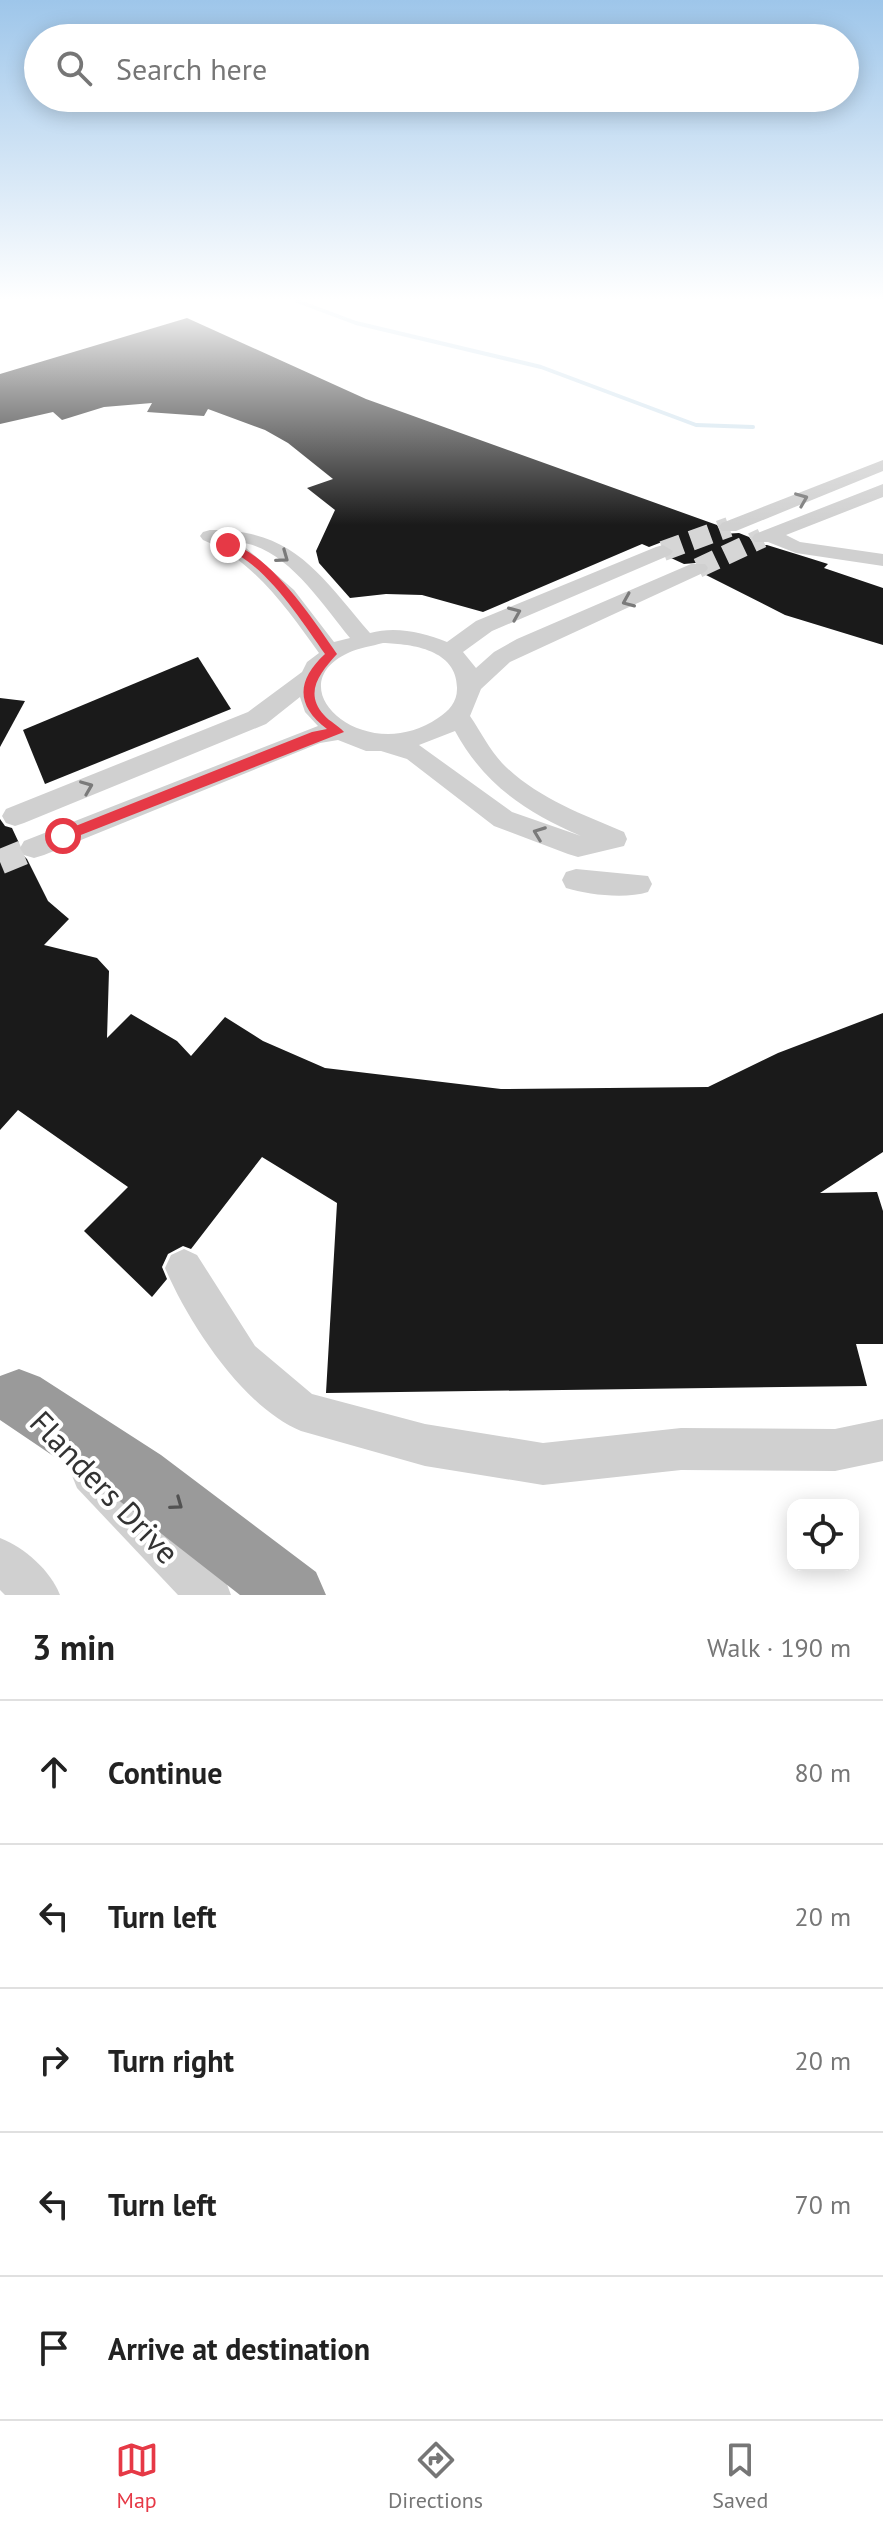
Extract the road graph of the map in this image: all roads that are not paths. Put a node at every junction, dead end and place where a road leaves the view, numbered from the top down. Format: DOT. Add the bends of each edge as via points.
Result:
graph roads {
  1 [pos="883,465"];
  2 [pos="883,490"];
  3 [pos="825,515"];
  4 [pos="729,527"];
  5 [pos="663,551"];
  6 [pos="883,559"];
  7 [pos="698,568"];
  8 [pos="363,639"];
  9 [pos="448,652"];
  10 [pos="331,654"];
  11 [pos="313,676"];
  12 [pos="469,687"];
  13 [pos="457,716"];
  14 [pos="338,732"];
  15 [pos="379,742"];
  16 [pos="15,816"];
  17 [pos="34,848"];
  18 [pos="576,880"];
  19 [pos="638,884"];
  20 [pos="184,1268"];
  21 [pos="10,1388"];
  22 [pos="883,1440"];
  23 [pos="0,1560"];
  24 [pos="38,1595"];
  25 [pos="209,1595"];
  26 [pos="293,1595"];
  4 -- 1 [label="street, one-way"];
  2 -- 3 [label="street"];
  3 -- 6 [label="street" via="835,534"];
  3 -- 6 [label="street" via="766,537 796,547"];
  9 -- 5 [label="street, one-way" via="484,626"];
  7 -- 12 [label="street, one-way" via="525,644"];
  8 -- 9 [label="street" via="411,637"];
  8 -- 10 [label="street"];
  10 -- 8 [label="street, one-way" via="287,594 239,550 210,536 254,539 283,555 311,578"];
  9 -- 12 [label="street" via="464,667"];
  10 -- 11 [label="street"];
  11 -- 14 [label="street" via="308,689 313,709"];
  16 -- 11 [label="street, one-way" via="257,718"];
  12 -- 13 [label="street"];
  13 -- 15 [label="street" via="423,737"];
  13 -- 15 [label="street, one-way" via="515,791 614,839 578,847 503,819 416,753"];
  14 -- 15 [label="street"];
  14 -- 17 [label="street" via="316,735"];
  18 -- 19 [label="street"];
  20 -- 22 [label="street" via="241,1360 301,1411 425,1445 543,1464 681,1449 835,1450"];
  21 -- 25 [label="street, Flanders Drive"];
  21 -- 26 [label="highway, one-way" via="139,1477"];
  23 -- 24 [label="street"];
}
